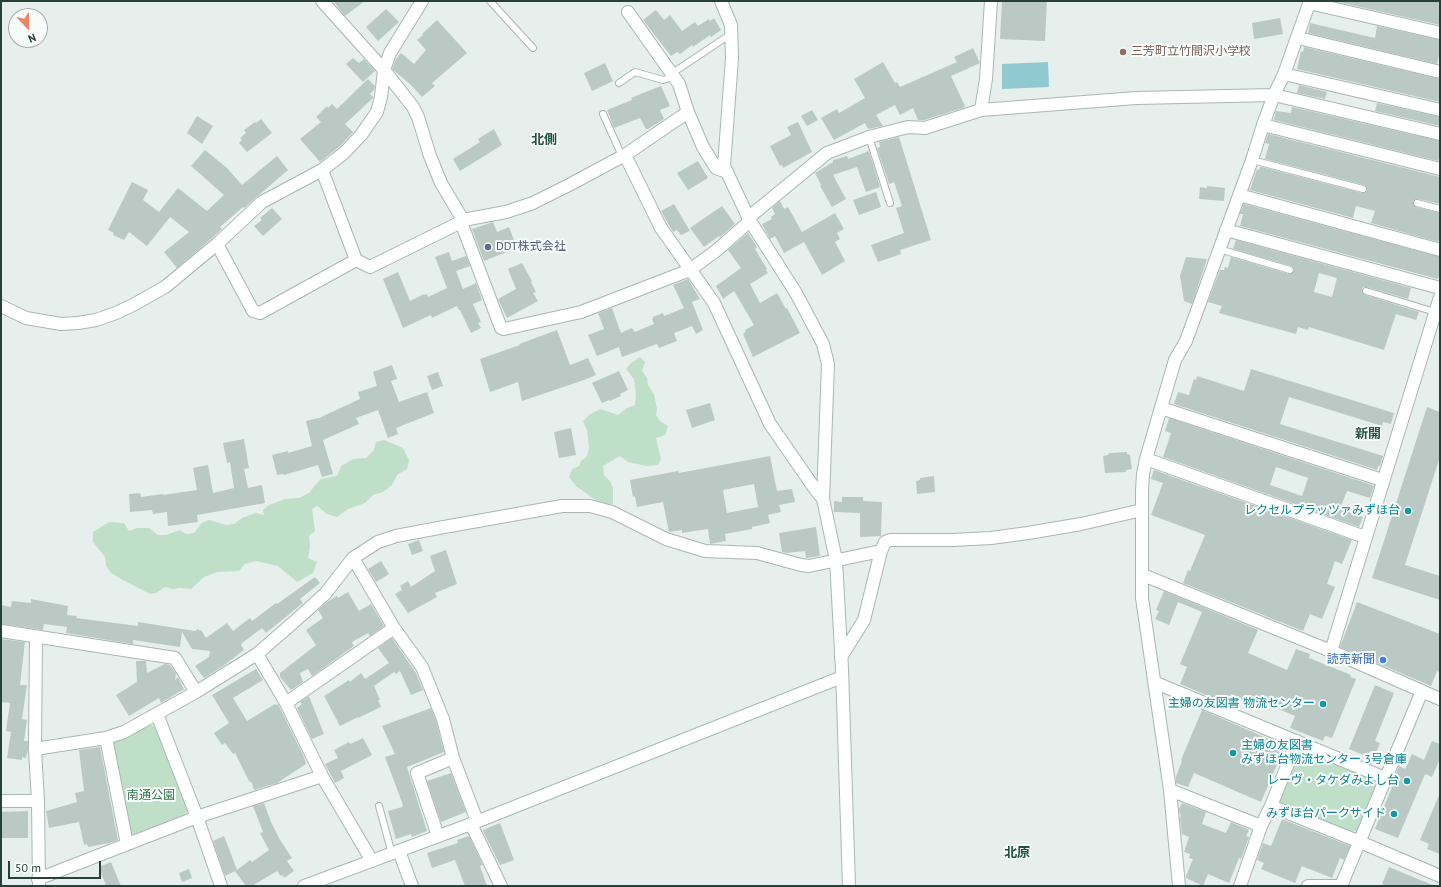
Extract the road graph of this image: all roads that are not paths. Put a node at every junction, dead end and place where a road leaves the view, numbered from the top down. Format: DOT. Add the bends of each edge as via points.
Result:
graph roads {
  1 [pos="322,1"];
  2 [pos="422,1"];
  3 [pos="490,1"];
  4 [pos="721,1"];
  5 [pos="991,1"];
  6 [pos="1310,2"];
  7 [pos="628,12"];
  8 [pos="1440,33"];
  9 [pos="731,34"];
  10 [pos="1298,38"];
  11 [pos="533,48"];
  12 [pos="384,70"];
  13 [pos="1440,72"];
  14 [pos="1284,74"];
  15 [pos="672,75"];
  16 [pos="619,83"];
  17 [pos="1274,95"];
  18 [pos="981,110"];
  19 [pos="1440,110"];
  20 [pos="688,112"];
  21 [pos="603,114"];
  22 [pos="1263,125"];
  23 [pos="1440,134"];
  24 [pos="869,137"];
  25 [pos="623,156"];
  26 [pos="1252,160"];
  27 [pos="1440,169"];
  28 [pos="322,170"];
  29 [pos="727,172"];
  30 [pos="1363,189"];
  31 [pos="1239,195"];
  32 [pos="890,203"];
  33 [pos="1417,203"];
  34 [pos="1440,209"];
  35 [pos="749,219"];
  36 [pos="462,221"];
  37 [pos="1226,230"];
  38 [pos="218,244"];
  39 [pos="1219,249"];
  40 [pos="1440,250"];
  41 [pos="356,260"];
  42 [pos="690,270"];
  43 [pos="1290,270"];
  44 [pos="1440,288"];
  45 [pos="1366,292"];
  46 [pos="1440,297"];
  47 [pos="1,306"];
  48 [pos="1435,312"];
  49 [pos="1161,408"];
  50 [pos="1146,459"];
  51 [pos="1382,480"];
  52 [pos="823,498"];
  53 [pos="1142,510"];
  54 [pos="1365,537"];
  55 [pos="881,551"];
  56 [pos="352,558"];
  57 [pos="836,560"];
  58 [pos="1143,575"];
  59 [pos="394,628"];
  60 [pos="1,631"];
  61 [pos="36,637"];
  62 [pos="1331,651"];
  63 [pos="257,654"];
  64 [pos="841,657"];
  65 [pos="842,678"];
  66 [pos="1156,683"];
  67 [pos="1422,691"];
  68 [pos="196,692"];
  69 [pos="1440,699"];
  70 [pos="286,703"];
  71 [pos="157,714"];
  72 [pos="106,738"];
  73 [pos="1297,742"];
  74 [pos="35,749"];
  75 [pos="453,758"];
  76 [pos="322,776"];
  77 [pos="1385,778"];
  78 [pos="1170,790"];
  79 [pos="38,800"];
  80 [pos="1,801"];
  81 [pos="380,806"];
  82 [pos="1272,806"];
  83 [pos="197,817"];
  84 [pos="474,822"];
  85 [pos="1261,826"];
  86 [pos="438,836"];
  87 [pos="1360,842"];
  88 [pos="127,844"];
  89 [pos="395,852"];
  90 [pos="372,862"];
  91 [pos="1440,876"];
  92 [pos="38,882"];
  93 [pos="222,886"];
  94 [pos="307,886"];
  95 [pos="412,886"];
  96 [pos="502,886"];
  97 [pos="849,886"];
  98 [pos="1179,886"];
  99 [pos="1240,886"];
  100 [pos="1308,886"];
  101 [pos="1337,886"];
  102 [pos="1341,886"];
  1 -- 12 [label="street"];
  2 -- 12 [label="street" via="390,53"];
  3 -- 11 [label="lane"];
  4 -- 9 [label="street" via="731,25"];
  5 -- 18 [label="street" via="986,79"];
  6 -- 8 [label="street"];
  6 -- 10 [label="street"];
  7 -- 15 [label="street"];
  9 -- 15 [label="lane"];
  9 -- 29 [label="street" via="732,58 723,160"];
  10 -- 13 [label="street"];
  10 -- 14 [label="street"];
  12 -- 28 [label="street" via="381,97 376,112 361,135 344,153"];
  12 -- 36 [label="street" via="418,117 441,183"];
  14 -- 17 [label="street"];
  14 -- 19 [label="street"];
  15 -- 16 [label="lane" via="663,80 635,72"];
  15 -- 20 [label="street" via="679,84"];
  17 -- 18 [label="street" via="1136,98"];
  17 -- 22 [label="street"];
  17 -- 23 [label="street"];
  18 -- 24 [label="street" via="925,128 908,127"];
  20 -- 25 [label="street"];
  20 -- 29 [label="street" via="703,147 716,168"];
  21 -- 25 [label="lane"];
  22 -- 26 [label="street"];
  22 -- 27 [label="street"];
  24 -- 32 [label="lane"];
  24 -- 35 [label="street" via="826,152"];
  25 -- 36 [label="street" via="533,203 506,212"];
  25 -- 42 [label="street" via="661,228"];
  26 -- 30 [label="lane"];
  26 -- 31 [label="street"];
  28 -- 38 [label="street" via="262,202"];
  28 -- 41 [label="street"];
  29 -- 35 [label="street"];
  31 -- 37 [label="street"];
  31 -- 40 [label="street"];
  33 -- 34 [label="lane"];
  35 -- 42 [label="street" via="717,250"];
  35 -- 52 [label="street" via="796,293 823,344 828,364"];
  36 -- 41 [label="street" via="370,267"];
  36 -- 42 [label="street" via="501,328 504,329 581,312"];
  37 -- 39 [label="street"];
  37 -- 44 [label="street"];
  38 -- 41 [label="street" via="253,311 260,313"];
  38 -- 47 [label="street" via="164,287 133,305 96,320 61,324 26,318"];
  39 -- 43 [label="lane"];
  39 -- 49 [label="street" via="1186,341 1175,360"];
  42 -- 52 [label="street" via="714,303 770,424"];
  45 -- 48 [label="lane"];
  46 -- 48 [label="street"];
  48 -- 51 [label="street"];
  49 -- 50 [label="street"];
  49 -- 51 [label="street"];
  50 -- 53 [label="street"];
  50 -- 54 [label="street"];
  51 -- 54 [label="street"];
  52 -- 57 [label="street"];
  53 -- 55 [label="street" via="1081,524 992,538 890,540"];
  53 -- 58 [label="street"];
  54 -- 62 [label="street"];
  55 -- 57 [label="street"];
  55 -- 64 [label="street" via="864,620"];
  56 -- 57 [label="street" via="378,542 396,536 562,506 590,506 612,512 666,539 705,551 757,553 800,566"];
  56 -- 59 [label="street"];
  56 -- 63 [label="street" via="325,594"];
  57 -- 64 [label="street"];
  58 -- 62 [label="street"];
  58 -- 66 [label="street" via="1142,598"];
  59 -- 70 [label="street"];
  59 -- 75 [label="street" via="422,667 443,718"];
  60 -- 61 [label="street"];
  61 -- 68 [label="street" via="175,658"];
  61 -- 74 [label="street"];
  62 -- 67 [label="street"];
  63 -- 68 [label="street"];
  63 -- 70 [label="street"];
  64 -- 65 [label="street"];
  65 -- 84 [label="street"];
  65 -- 97 [label="street"];
  66 -- 73 [label="street"];
  66 -- 78 [label="street"];
  67 -- 69 [label="street"];
  67 -- 77 [label="street"];
  68 -- 71 [label="street"];
  70 -- 76 [label="street"];
  71 -- 72 [label="street" via="124,732"];
  71 -- 83 [label="street"];
  72 -- 74 [label="street"];
  72 -- 88 [label="street"];
  73 -- 77 [label="street"];
  73 -- 82 [label="street"];
  74 -- 79 [label="street"];
  75 -- 84 [label="street"];
  75 -- 86 [label="street" via="417,773"];
  76 -- 83 [label="street"];
  76 -- 90 [label="street"];
  77 -- 87 [label="street"];
  78 -- 85 [label="street"];
  78 -- 98 [label="street"];
  79 -- 80 [label="street"];
  79 -- 92 [label="street"];
  81 -- 89 [label="lane"];
  82 -- 85 [label="street"];
  82 -- 87 [label="street"];
  83 -- 88 [label="street"];
  83 -- 93 [label="street"];
  84 -- 86 [label="street"];
  84 -- 96 [label="street"];
  85 -- 99 [label="street"];
  86 -- 89 [label="street"];
  87 -- 91 [label="street"];
  87 -- 102 [label="street"];
  88 -- 92 [label="street"];
  89 -- 90 [label="street"];
  89 -- 95 [label="street"];
  90 -- 94 [label="street"];
  100 -- 101 [label="street"];
}
